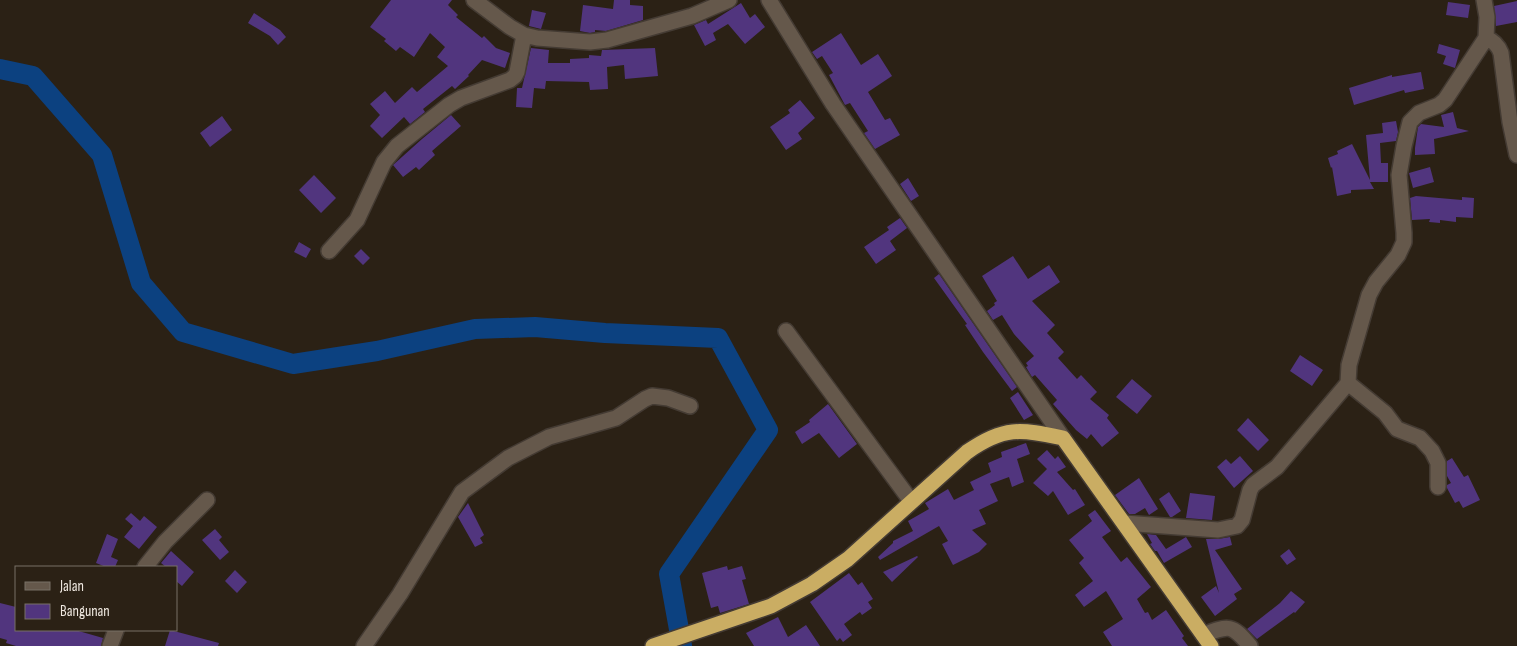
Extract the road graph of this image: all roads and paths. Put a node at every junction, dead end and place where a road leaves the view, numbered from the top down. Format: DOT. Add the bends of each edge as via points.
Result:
graph roads {
  1 [pos="474,0"];
  2 [pos="729,0"];
  3 [pos="1484,0"];
  4 [pos="771,1"];
  5 [pos="524,35"];
  6 [pos="1486,38"];
  7 [pos="1517,155"];
  8 [pos="329,251"];
  9 [pos="786,331"];
  10 [pos="1348,384"];
  11 [pos="690,406"];
  12 [pos="1063,438"];
  13 [pos="1438,487"];
  14 [pos="208,500"];
  15 [pos="911,501"];
  16 [pos="1124,524"];
  17 [pos="146,566"];
  18 [pos="116,631"];
  19 [pos="1207,640"];
  20 [pos="110,646"];
  21 [pos="364,646"];
  22 [pos="653,646"];
  23 [pos="1250,646"];
  1 -- 5 [label="street"];
  2 -- 5 [label="street" via="692,16 607,40 590,42"];
  3 -- 6 [label="street"];
  4 -- 12 [label="street" via="833,104"];
  5 -- 8 [label="street" via="515,76 449,104 397,146 384,162 357,220"];
  6 -- 7 [label="street" via="1498,45 1501,53"];
  6 -- 10 [label="street" via="1444,100 1419,113 1410,122 1399,175 1404,242 1369,295 1350,359"];
  9 -- 15 [label="street"];
  10 -- 13 [label="street" via="1385,413 1397,429 1420,438 1432,451 1438,463"];
  10 -- 16 [label="street" via="1277,467 1253,485 1237,526 1218,530"];
  11 -- 21 [label="street" via="652,396 616,418 549,437 508,458 462,492"];
  12 -- 15 [label="highway" via="1019,430 985,439"];
  12 -- 16 [label="highway"];
  14 -- 17 [label="street"];
  15 -- 22 [label="highway" via="848,559 812,584 772,606"];
  16 -- 19 [label="highway"];
  18 -- 20 [label="street"];
  19 -- 23 [label="street" via="1222,628 1235,630"];
}
